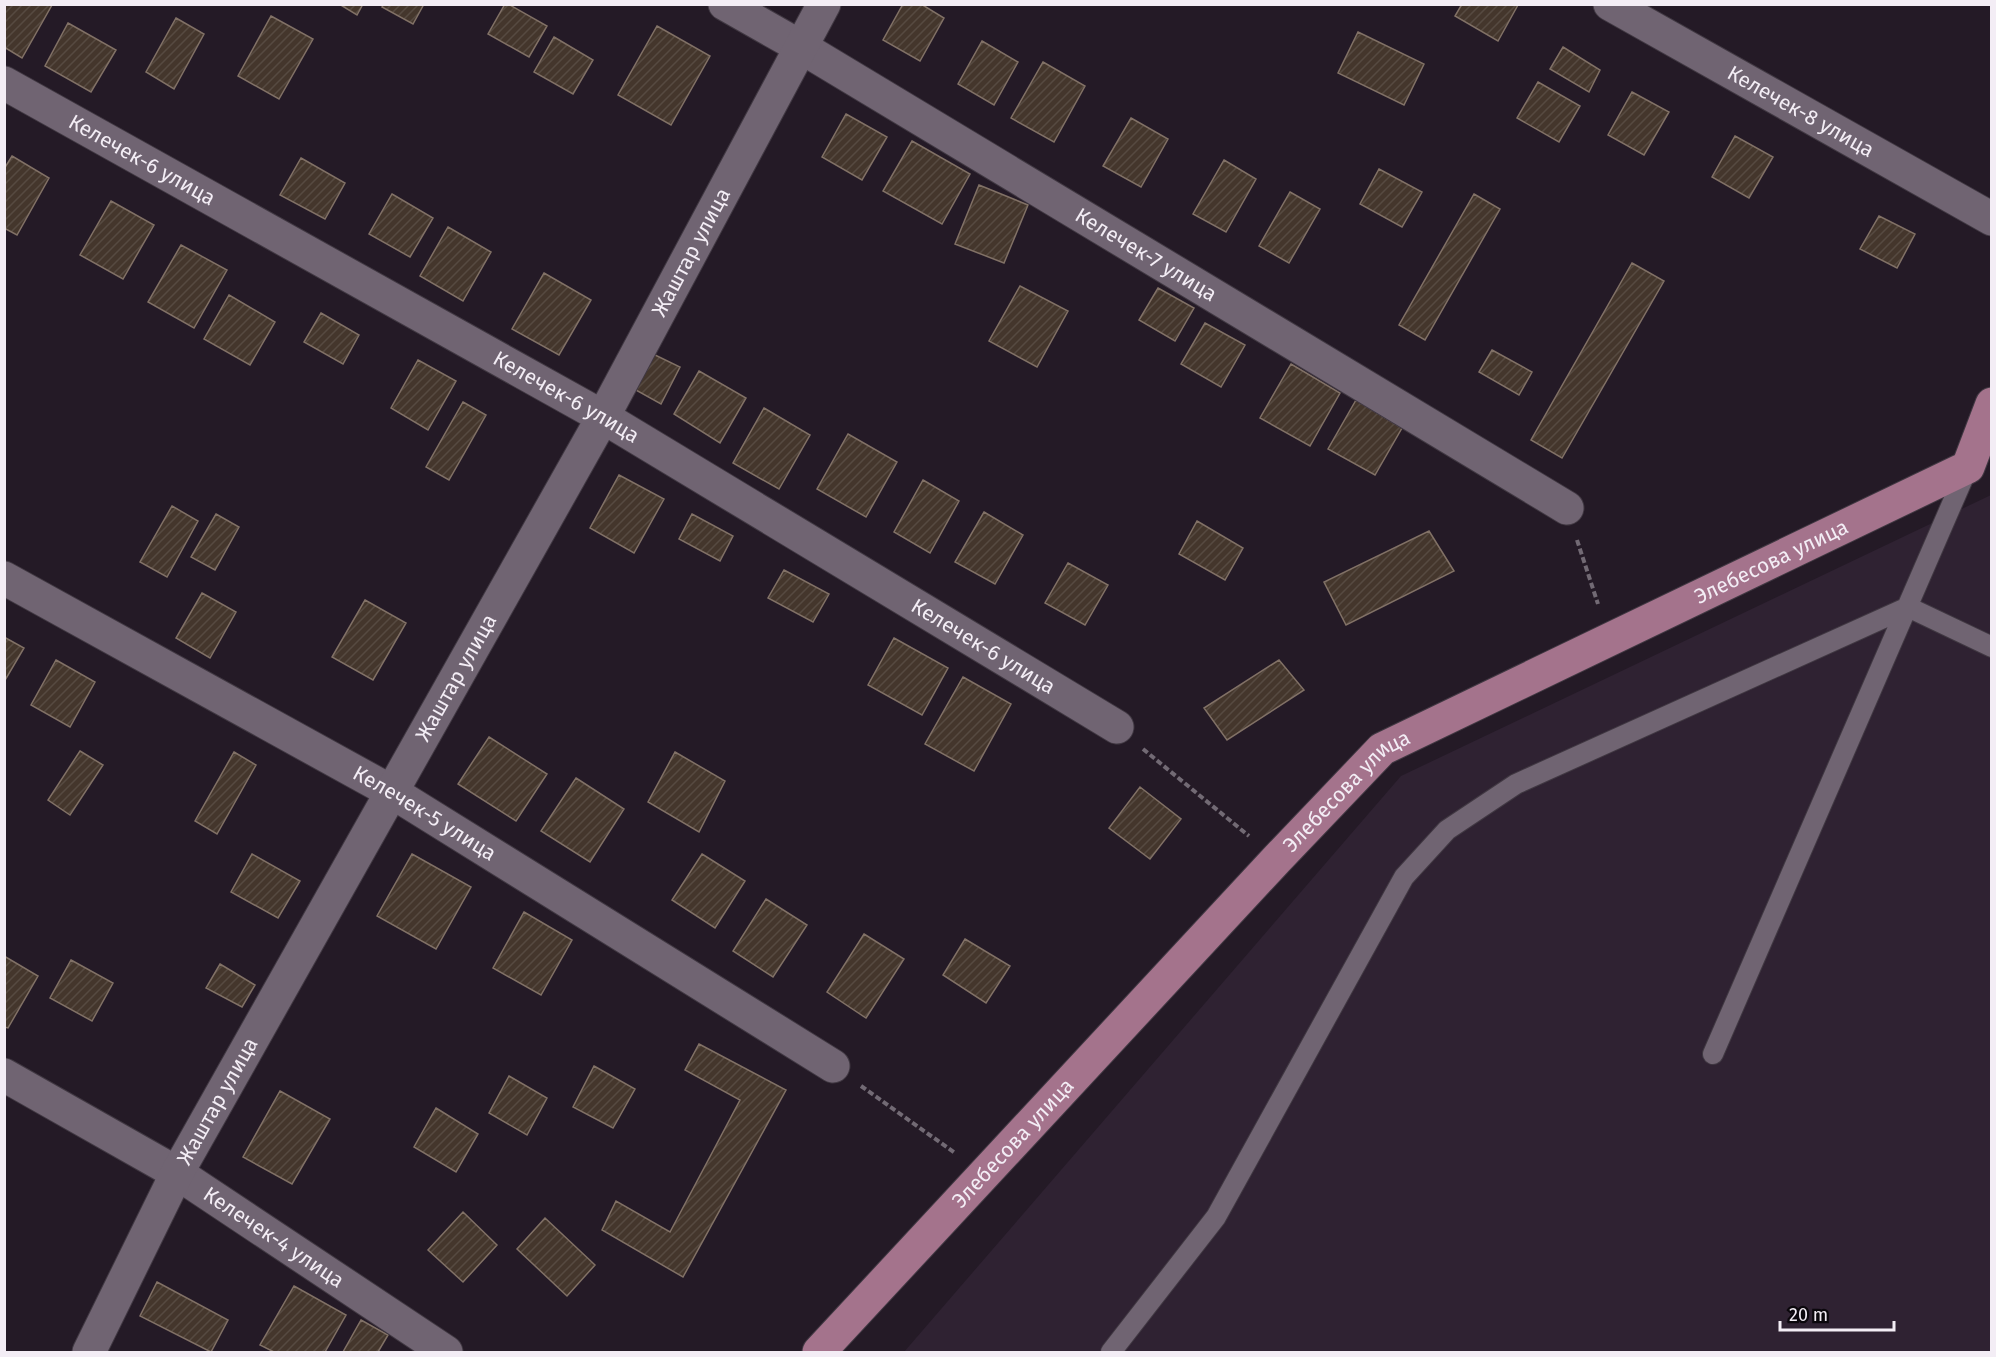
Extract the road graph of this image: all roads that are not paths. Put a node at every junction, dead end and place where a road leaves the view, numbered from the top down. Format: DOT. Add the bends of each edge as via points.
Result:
graph roads {
  1 [pos="725,4"];
  2 [pos="824,4"];
  3 [pos="1610,4"];
  4 [pos="801,47"];
  5 [pos="4,83"];
  6 [pos="1992,219"];
  7 [pos="1992,404"];
  8 [pos="603,417"];
  9 [pos="1968,467"];
  10 [pos="1567,508"];
  11 [pos="4,578"];
  12 [pos="1908,607"];
  13 [pos="1992,647"];
  14 [pos="1117,727"];
  15 [pos="392,792"];
  16 [pos="1713,1054"];
  17 [pos="833,1066"];
  18 [pos="4,1075"];
  19 [pos="177,1173"];
  20 [pos="89,1353"];
  21 [pos="446,1353"];
  22 [pos="819,1353"];
  23 [pos="1111,1353"];
  1 -- 4 [label="street, Келечек-7 улица"];
  2 -- 4 [label="street, Жаштар улица"];
  3 -- 6 [label="street, Келечек-8 улица"];
  4 -- 8 [label="street, Жаштар улица"];
  4 -- 10 [label="street, Келечек-7 улица"];
  5 -- 8 [label="street, Келечек-6 улица"];
  7 -- 9 [label="main road"];
  8 -- 14 [label="street, Келечек-6 улица"];
  8 -- 15 [label="street, Жаштар улица"];
  9 -- 12 [label="lane"];
  9 -- 22 [label="main road, Элебесова улица" via="1382,749"];
  11 -- 15 [label="street, Келечек-5 улица"];
  12 -- 13 [label="lane"];
  12 -- 16 [label="lane"];
  12 -- 23 [label="lane" via="1516,784 1447,830 1404,877 1216,1217"];
  15 -- 17 [label="street, Келечек-5 улица"];
  15 -- 19 [label="street, Жаштар улица"];
  18 -- 19 [label="street, Келечек-4 улица"];
  19 -- 20 [label="street, Жаштар улица"];
  19 -- 21 [label="street, Келечек-4 улица"];
}
